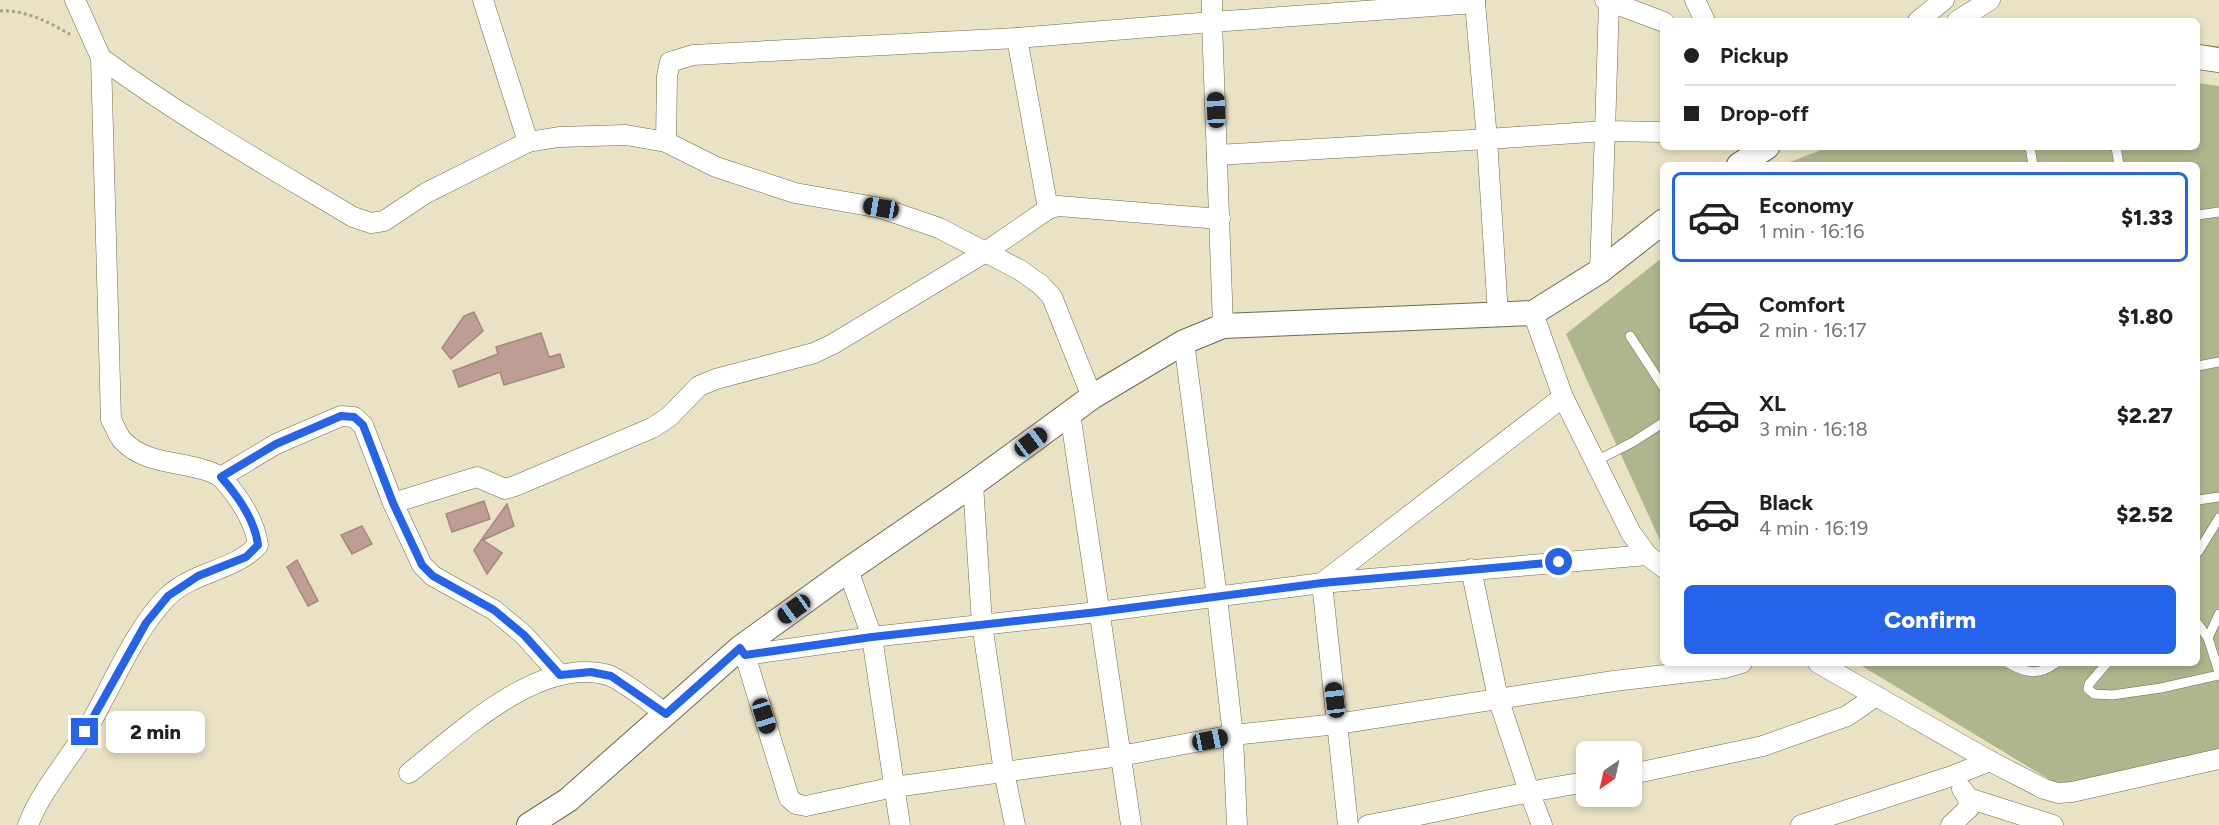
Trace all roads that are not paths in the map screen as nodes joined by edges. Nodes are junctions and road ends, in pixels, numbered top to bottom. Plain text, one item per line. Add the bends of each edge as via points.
1 (75, 0) edge
2 (483, 0) edge
3 (1212, 0) edge
4 (1695, 0) edge
5 (1944, 0) edge
6 (1990, 0) edge
7 (1475, 1) edge
8 (1607, 1) edge
9 (1704, 18) edge
10 (1922, 18) edge
11 (1962, 18) edge
12 (1660, 21) edge
13 (1212, 22) junction
14 (1017, 38) junction
15 (2200, 57) edge
16 (101, 58) junction
17 (2219, 60) edge
18 (1605, 131) junction
19 (1660, 132) edge
20 (1487, 140) junction
21 (528, 142) junction
22 (666, 142) junction
23 (1762, 150) edge
24 (1217, 155) junction
25 (1744, 162) edge
26 (1048, 209) junction
27 (2219, 212) edge
28 (2200, 215) edge
29 (1220, 219) junction
30 (1660, 224) edge
31 (984, 253) junction
32 (1600, 271) junction
33 (1533, 313) junction
34 (1498, 315) junction
35 (1223, 326) junction
36 (1630, 336) dead end
37 (1184, 342) junction
38 (2219, 362) edge
39 (2200, 366) edge
40 (1660, 382) edge
41 (1092, 397) junction
42 (1563, 397) junction
43 (1070, 413) junction
44 (1660, 425) edge
45 (1596, 461) junction
46 (221, 477) junction
47 (973, 484) junction
48 (2219, 497) edge
49 (2200, 500) edge
50 (393, 503) junction
51 (2219, 518) edge
52 (2200, 549) edge
53 (1647, 555) junction
54 (1660, 565) edge
55 (1471, 568) junction
56 (848, 570) junction
57 (1322, 583) junction
58 (1217, 597) junction
59 (1098, 612) junction
60 (2219, 614) edge
61 (982, 624) junction
62 (2200, 627) edge
63 (872, 637) junction
64 (2208, 638) junction
65 (743, 652) junction
66 (1732, 666) edge
67 (1823, 666) edge
68 (2013, 666) edge
69 (2052, 666) edge
70 (2104, 666) edge
71 (2219, 674) edge
72 (560, 675) junction
73 (1876, 696) junction
74 (1498, 698) junction
75 (666, 714) junction
76 (1337, 724) junction
77 (1233, 735) junction
78 (1120, 756) junction
79 (2219, 759) edge
80 (1990, 761) junction
81 (1004, 772) junction
82 (1642, 772) edge
83 (409, 773) dead end
84 (1952, 777) junction
85 (1576, 784) edge
86 (894, 787) junction
87 (1529, 791) junction
88 (1968, 798) junction
89 (1437, 819) edge
90 (28, 825) edge
91 (529, 825) edge
92 (900, 825) edge
93 (1015, 825) edge
94 (1131, 825) edge
95 (1237, 825) edge
96 (1348, 825) edge
97 (1368, 825) edge
98 (1542, 825) edge
99 (1801, 825) edge
100 (1951, 825) edge
101 (2053, 825) edge

1 - 16 street
2 - 21 street
3 - 13 street
4 - 9 street
5 - 10 street
6 - 11 street
7 - 13 street
7 - 20 street
8 - 12 street
8 - 18 street
13 - 14 street
13 - 24 street
14 - 22 street via 693,55 670,62
14 - 26 street
15 - 17 street
16 - 21 street via 138,86 240,149 353,217 371,223 384,221 426,193
16 - 46 street via 111,420 122,440 143,455 208,470
18 - 19 street
18 - 20 street
18 - 32 street
20 - 24 street
20 - 34 street
21 - 22 street via 626,135
22 - 31 street via 716,167 795,193 881,208 939,228
23 - 25 street
24 - 29 street
26 - 29 street via 1058,206
26 - 31 street
27 - 28 lane
29 - 35 street
30 - 32 street
31 - 41 street via 1020,270 1052,297
31 - 50 street via 814,353 699,386 669,417 642,433 505,489 477,477
32 - 33 street
33 - 34 street
33 - 42 street
34 - 35 street
35 - 37 street
36 - 40 lane
37 - 41 street
37 - 58 street
38 - 39 lane
41 - 43 street
42 - 45 street
42 - 57 street
43 - 47 street
43 - 59 street
44 - 45 lane
45 - 53 street via 1631,533
46 - 50 street via 276,444 341,416 354,417 363,425
46 - 90 street via 252,525 258,545 246,557 198,576 168,596 146,623
47 - 56 street
47 - 61 street
48 - 49 lane
50 - 72 street via 422,565 433,576 494,610 524,635
51 - 52 lane
53 - 54 street
53 - 55 street
55 - 57 street
55 - 74 street
56 - 63 street
56 - 65 street
57 - 58 street
57 - 76 street
58 - 59 street
58 - 77 street
59 - 61 street
59 - 78 street
60 - 64 lane
61 - 63 street
61 - 81 street
62 - 64 lane
63 - 65 street
63 - 86 street
64 - 71 lane
65 - 75 street
65 - 86 street via 789,798 806,806
66 - 74 street
67 - 73 street
68 - 69 lane via 2045,672
70 - 71 lane via 2089,684 2088,689 2094,694 2161,688
72 - 75 street via 591,672 611,676
72 - 83 street via 528,687 482,716
73 - 80 street
73 - 82 street via 1838,720 1762,746
74 - 76 street
74 - 87 street
75 - 91 street via 568,800
76 - 77 street
76 - 96 street
77 - 78 street
77 - 95 street
78 - 81 street
78 - 94 street
79 - 80 street via 2058,793
80 - 84 street
81 - 86 street
81 - 93 street
84 - 88 street
84 - 99 street
85 - 87 street
86 - 92 street
87 - 89 street
87 - 98 street
88 - 100 street via 1969,808
88 - 101 street
89 - 97 street

